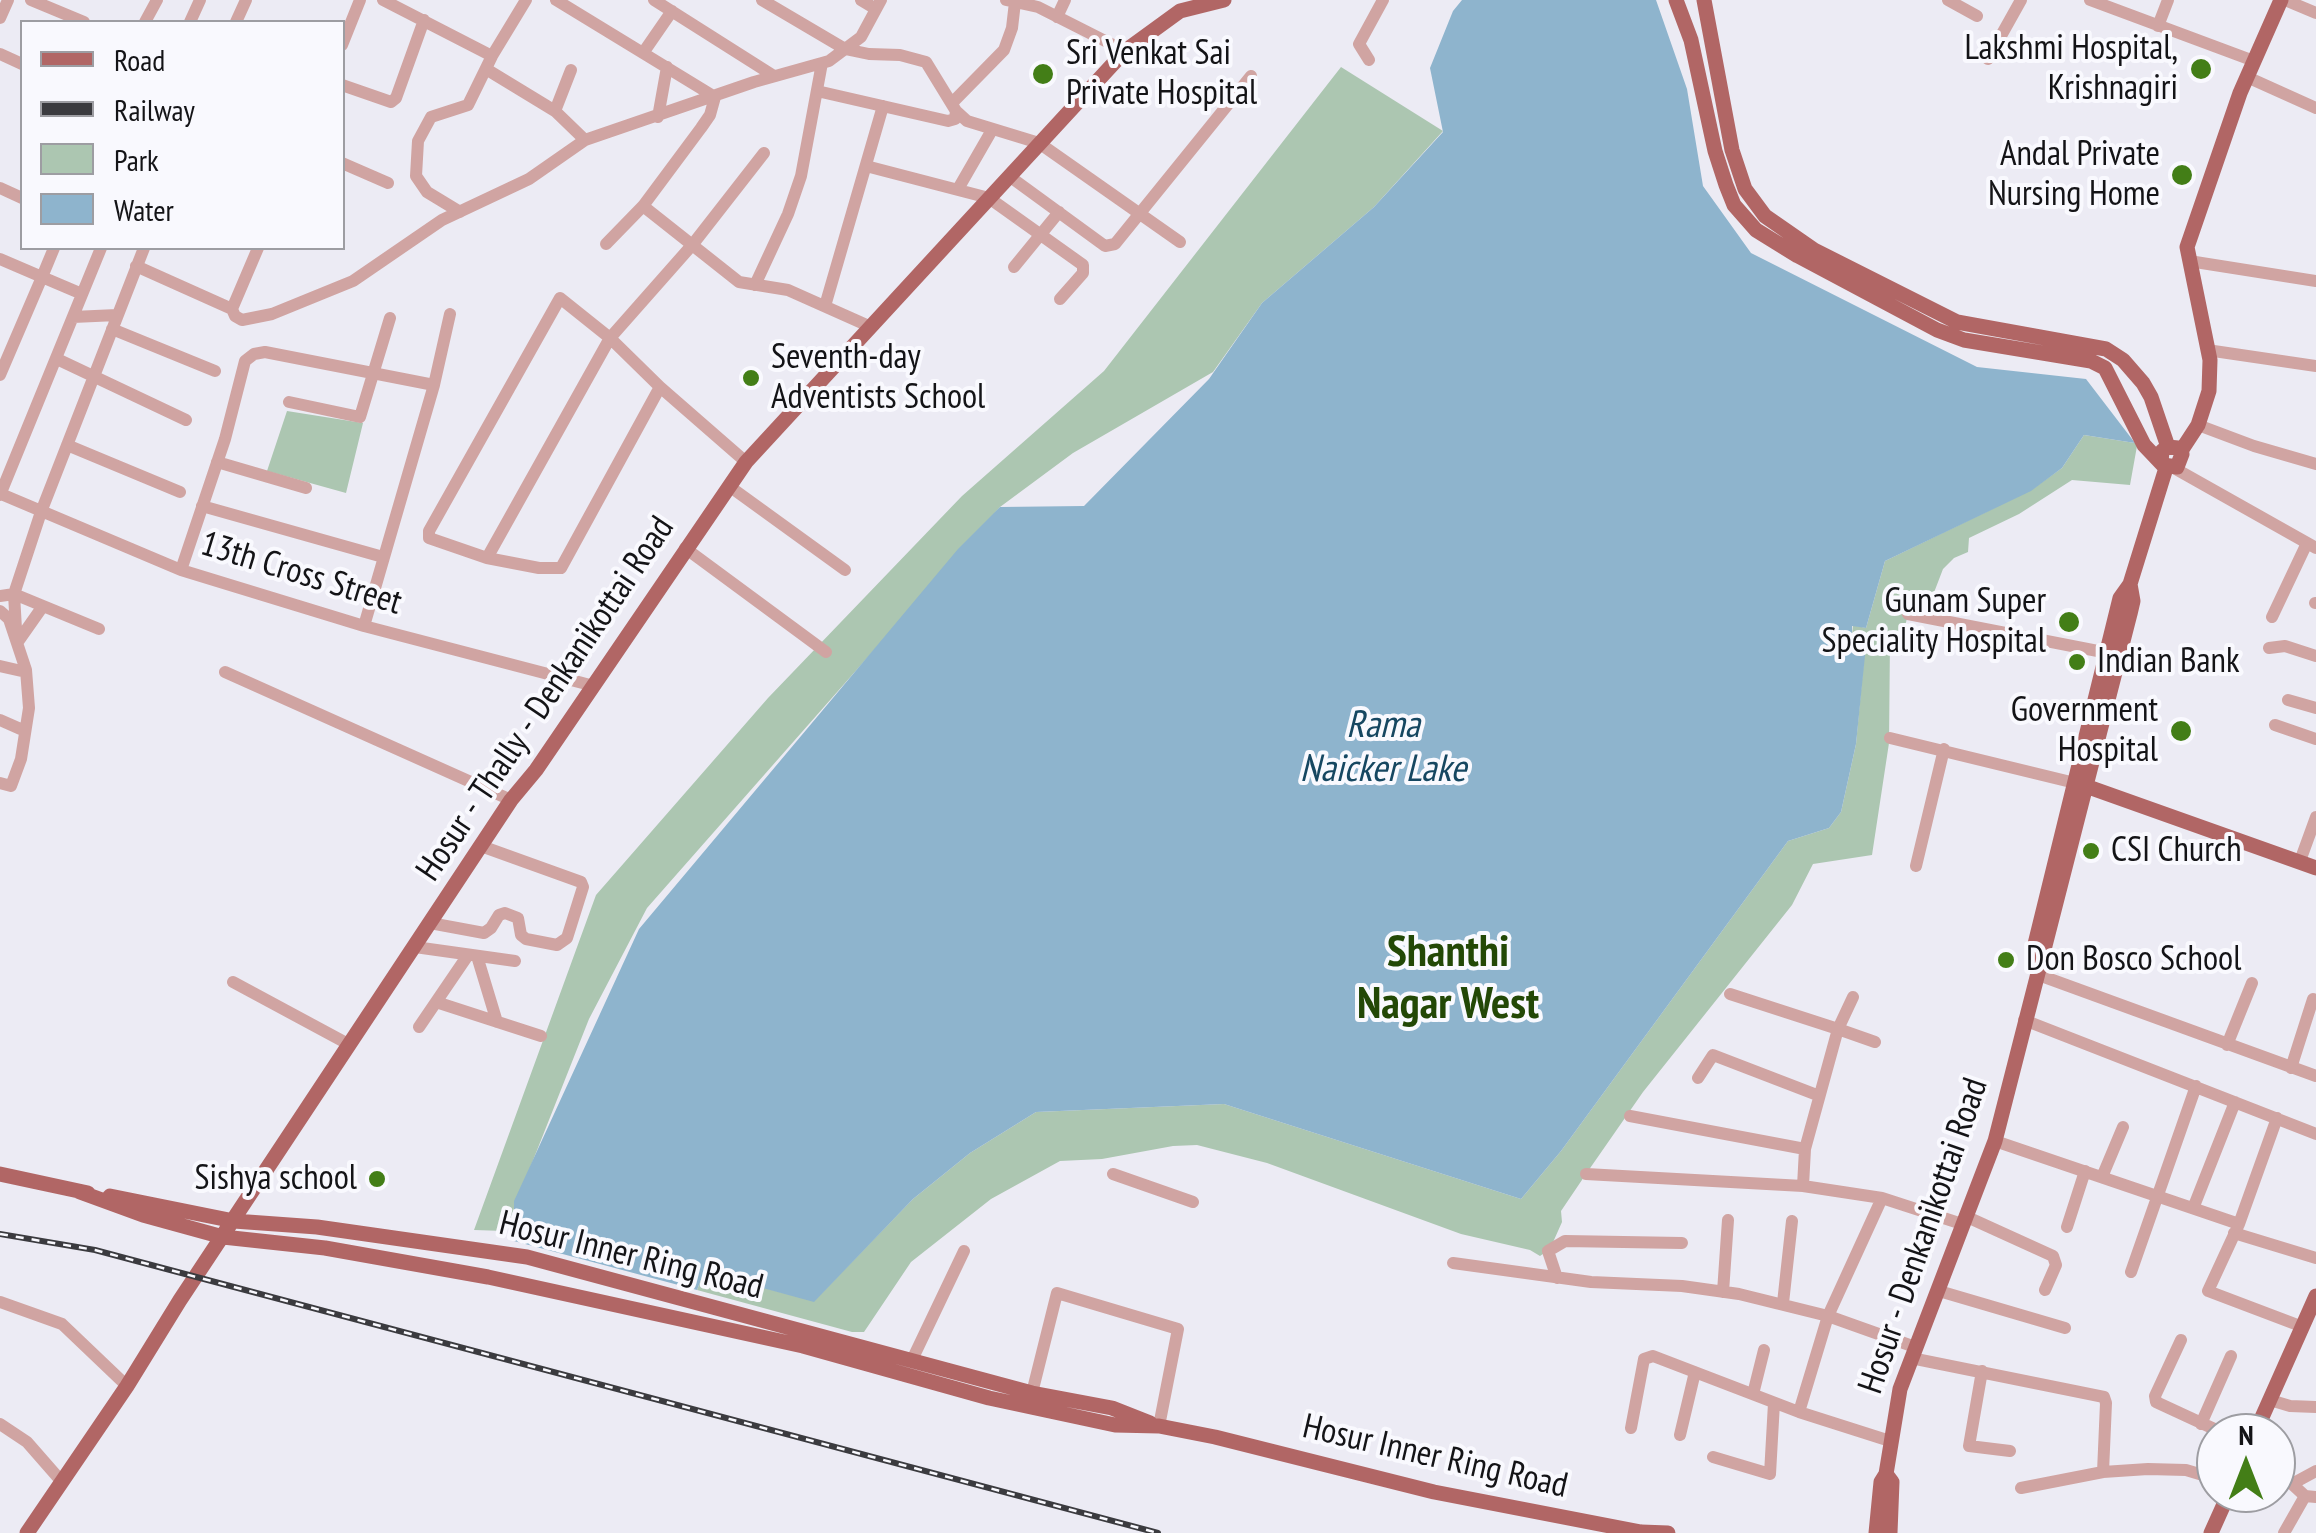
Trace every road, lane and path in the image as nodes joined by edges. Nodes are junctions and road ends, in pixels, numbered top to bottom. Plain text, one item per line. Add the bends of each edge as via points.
1 (8, 0) edge
2 (31, 0) edge
3 (360, 0) edge
4 (383, 0) edge
5 (526, 0) edge
6 (556, 0) edge
7 (654, 0) edge
8 (762, 0) edge
9 (861, 0) edge
10 (1066, 0) edge
11 (1224, 0) edge
12 (1382, 0) edge
13 (1676, 0) edge
14 (1704, 0) edge
15 (2021, 0) edge
16 (2090, 0) edge
17 (2168, 0) edge
18 (2283, 0) edge
19 (1011, 1) edge
20 (1954, 2) edge
21 (879, 5) edge
22 (672, 11) junction
23 (2316, 13) edge
24 (1057, 16) junction
25 (1977, 16) dead end
26 (0, 18) edge
27 (79, 20) edge
28 (424, 20) junction
29 (2158, 26) junction
30 (345, 38) edge
31 (845, 49) junction
32 (1124, 51) junction
33 (642, 53) junction
34 (1988, 59) dead end
35 (1369, 60) dead end
36 (489, 63) junction
37 (822, 63) junction
38 (667, 68) junction
39 (2250, 69) junction
40 (571, 70) dead end
41 (774, 76) junction
42 (1251, 76) dead end
43 (345, 86) edge
44 (817, 91) junction
45 (715, 96) junction
46 (883, 106) junction
47 (954, 107) junction
48 (2316, 108) edge
49 (555, 111) junction
50 (658, 117) junction
51 (992, 130) junction
52 (585, 140) junction
53 (1040, 143) junction
54 (764, 154) dead end
55 (345, 163) edge
56 (866, 166) junction
57 (1009, 176) junction
58 (388, 184) dead end
59 (958, 189) junction
60 (989, 198) junction
61 (643, 206) junction
62 (460, 212) junction
63 (1059, 212) junction
64 (1142, 214) junction
65 (1086, 231) junction
66 (1042, 235) junction
67 (1180, 242) dead end
68 (606, 244) dead end
69 (694, 244) junction
70 (53, 250) edge
71 (100, 250) edge
72 (143, 250) edge
73 (257, 250) edge
74 (1067, 252) junction
75 (0, 260) edge
76 (2190, 261) junction
77 (136, 266) junction
78 (1014, 267) dead end
79 (42, 277) junction
80 (2316, 281) edge
81 (755, 284) junction
82 (82, 294) junction
83 (1060, 299) dead end
84 (825, 306) junction
85 (232, 309) junction
86 (450, 314) dead end
87 (118, 315) junction
88 (73, 317) junction
89 (390, 318) dead end
90 (0, 328) edge
91 (871, 328) junction
92 (112, 330) junction
93 (17, 336) junction
94 (610, 338) junction
95 (2207, 350) junction
96 (56, 359) junction
97 (2316, 366) edge
98 (215, 371) dead end
99 (374, 373) junction
100 (0, 375) edge
101 (94, 376) junction
102 (434, 386) junction
103 (660, 387) junction
104 (289, 402) dead end
105 (186, 420) dead end
106 (2198, 425) junction
107 (67, 445) junction
108 (2169, 455) junction
109 (6, 462) edge
110 (217, 462) junction
111 (746, 462) junction
112 (2316, 464) edge
113 (729, 486) junction
114 (306, 488) dead end
115 (180, 492) dead end
116 (0, 494) edge
117 (202, 506) junction
118 (41, 512) junction
119 (2312, 546) edge
120 (685, 548) junction
121 (383, 557) junction
122 (486, 558) junction
123 (182, 570) junction
124 (845, 570) dead end
125 (2130, 584) junction
126 (7, 595) edge
127 (43, 606) junction
128 (0, 611) edge
129 (1908, 614) dead end
130 (2272, 617) dead end
131 (364, 626) junction
132 (99, 629) dead end
133 (18, 643) junction
134 (2269, 648) dead end
135 (826, 652) dead end
136 (2108, 652) junction
137 (2316, 656) edge
138 (0, 666) edge
139 (25, 666) junction
140 (225, 672) dead end
141 (594, 686) junction
142 (2288, 700) dead end
143 (2316, 708) edge
144 (0, 720) edge
145 (2275, 725) dead end
146 (26, 731) junction
147 (1890, 738) dead end
148 (2316, 739) edge
149 (1944, 748) junction
150 (0, 783) edge
151 (2087, 786) junction
152 (511, 800) junction
153 (2316, 817) edge
154 (481, 846) junction
155 (2308, 861) edge
156 (1916, 866) dead end
157 (430, 924) junction
158 (414, 947) junction
159 (472, 955) junction
160 (515, 962) dead end
161 (2038, 967) junction
162 (234, 982) dead end
163 (2252, 983) dead end
164 (1730, 994) dead end
165 (1853, 997) dead end
166 (2312, 999) dead end
167 (436, 1002) junction
168 (2024, 1020) junction
169 (497, 1022) junction
170 (419, 1027) dead end
171 (1838, 1029) junction
172 (541, 1036) dead end
173 (1875, 1042) dead end
174 (350, 1045) junction
175 (2227, 1045) junction
176 (2290, 1068) junction
177 (2316, 1076) edge
178 (1698, 1078) dead end
179 (2196, 1086) junction
180 (1818, 1094) junction
181 (2236, 1102) junction
182 (1630, 1116) dead end
183 (2277, 1118) junction
184 (2123, 1127) dead end
185 (2316, 1134) edge
186 (1995, 1141) junction
187 (1804, 1149) junction
188 (2085, 1172) junction
189 (0, 1174) edge
190 (1114, 1174) dead end
191 (1586, 1174) dead end
192 (2102, 1178) junction
193 (1803, 1186) junction
194 (80, 1192) junction
195 (2156, 1196) junction
196 (1882, 1198) junction
197 (1193, 1202) dead end
198 (2194, 1206) junction
199 (1728, 1220) dead end
200 (1964, 1220) junction
201 (234, 1221) junction
202 (1792, 1221) dead end
203 (2066, 1227) dead end
204 (2236, 1228) junction
205 (223, 1237) junction
206 (1682, 1243) dead end
207 (446, 1245) junction
208 (964, 1251) dead end
209 (2316, 1258) edge
210 (1453, 1262) dead end
211 (442, 1269) junction
212 (2131, 1272) dead end
213 (1557, 1278) junction
214 (2045, 1290) dead end
215 (1939, 1291) junction
216 (1724, 1292) junction
217 (2316, 1296) edge
218 (0, 1302) edge
219 (1783, 1304) junction
220 (1828, 1316) junction
221 (2303, 1326) junction
222 (2066, 1328) dead end
223 (2181, 1340) dead end
224 (1764, 1350) dead end
225 (1913, 1352) junction
226 (2231, 1356) dead end
227 (912, 1360) junction
228 (1982, 1371) junction
229 (1696, 1372) junction
230 (127, 1386) junction
231 (1032, 1393) junction
232 (1753, 1394) junction
233 (2270, 1400) junction
234 (1774, 1402) junction
235 (2316, 1406) edge
236 (1799, 1412) junction
237 (2207, 1413) edge
238 (2264, 1413) edge
239 (2196, 1421) edge
240 (0, 1424) edge
241 (1159, 1426) junction
242 (1631, 1428) dead end
243 (1680, 1435) dead end
244 (1890, 1442) junction
245 (2010, 1451) dead end
246 (1713, 1458) dead end
247 (2103, 1472) junction
248 (2196, 1473) edge
249 (1886, 1474) junction
250 (62, 1482) junction
251 (2021, 1488) dead end
252 (2311, 1497) edge
253 (1641, 1532) edge
254 (26, 1533) edge
255 (1668, 1533) edge
256 (1876, 1533) edge
257 (1890, 1533) edge
258 (2284, 1533) edge

1 - 26 street
2 - 27 street
3 - 30 street
4 - 28 street
5 - 36 street
6 - 33 street
7 - 22 street
8 - 31 street
9 - 21 street
10 - 24 street
11 - 32 main road, Hosur - Thally - Denkanikottai Road via 1180,12
12 - 35 street via 1360,44
13 - 108 main road via 1714,151 1734,205 1756,230 1938,330 2105,368 2144,444
14 - 108 main road via 1732,150 1745,189 1765,216 1814,250 1957,322 2106,349 2151,396
15 - 34 street
16 - 29 street
17 - 29 street
18 - 23 street
18 - 39 main road, Hosur - Denkanikottai Road
19 - 24 street
19 - 47 street via 1004,50
20 - 25 street
21 - 31 street via 861,37
22 - 33 street
22 - 41 street
24 - 32 street
28 - 36 street
28 - 43 street via 396,98 391,102
29 - 39 street
31 - 37 street
31 - 47 street via 926,62
32 - 53 main road, Hosur - Thally - Denkanikottai Road
33 - 38 street
36 - 49 street
36 - 62 street via 468,104 431,117 418,141 416,176 427,192
37 - 41 street
37 - 44 street
38 - 45 street
38 - 50 street
39 - 48 street
39 - 76 main road, Hosur - Denkanikottai Road via 2187,247
40 - 49 street
41 - 45 street
42 - 64 street
44 - 46 street
44 - 81 street via 801,176
45 - 50 street
45 - 61 street via 710,115
46 - 47 street via 948,121 955,118
46 - 56 street
47 - 51 street via 967,121
49 - 52 street
50 - 52 street
51 - 53 street
51 - 59 street
52 - 62 street
53 - 57 main road, Hosur - Thally - Denkanikottai Road
53 - 64 street
54 - 69 street
55 - 58 street
56 - 59 street
56 - 84 street
57 - 60 main road, Hosur - Thally - Denkanikottai Road
57 - 63 street
59 - 60 street
60 - 66 street
60 - 91 main road, Hosur - Thally - Denkanikottai Road
61 - 68 street
61 - 69 street
62 - 85 street via 354,280 253,320
63 - 65 street
63 - 66 street
64 - 65 street via 1110,246
64 - 67 street
65 - 74 street
66 - 74 street
66 - 78 street
69 - 81 street via 720,270
69 - 94 street
70 - 79 street
71 - 82 street
72 - 77 street
73 - 85 street
74 - 83 street via 1084,269
75 - 79 street
76 - 80 street
76 - 95 main road, Hosur - Denkanikottai Road
77 - 85 street
77 - 87 street
79 - 82 street
79 - 93 street
81 - 84 street
82 - 88 street
84 - 91 street
86 - 102 street
87 - 88 street
87 - 92 street
88 - 96 street
89 - 99 street
90 - 93 street
91 - 111 main road, Hosur - Thally - Denkanikottai Road
92 - 98 street
92 - 101 street
93 - 100 street
94 - 103 street
94 - 122 street
94 - 122 street via 560,298 428,531 434,541
95 - 97 street
95 - 106 main road, Hosur - Denkanikottai Road via 2209,390
96 - 101 street
96 - 109 street
99 - 102 street
99 - 104 street via 360,417
99 - 110 street via 254,354 245,361
101 - 105 street
101 - 107 street
102 - 121 street
103 - 111 street
103 - 122 street via 561,568
106 - 108 main road, Hosur - Denkanikottai Road
106 - 112 street
107 - 115 street
107 - 118 street
108 - 119 street
108 - 125 main road, Hosur - Denkanikottai Road
109 - 116 street
110 - 114 street
110 - 117 street
111 - 113 main road, Hosur - Thally - Denkanikottai Road
113 - 120 main road, Hosur - Thally - Denkanikottai Road
113 - 124 street
116 - 118 street, 13th Cross Street
117 - 121 street
117 - 123 street
118 - 123 street, 13th Cross Street
118 - 126 street
119 - 130 street
120 - 135 street
120 - 141 main road, Hosur - Thally - Denkanikottai Road
121 - 131 street
123 - 131 street, 13th Cross Street
125 - 136 main road, Hosur - Denkanikottai Road via 2120,598
125 - 151 main road, Hosur - Denkanikottai Road via 2134,601
126 - 127 street
126 - 133 street
127 - 132 street
127 - 133 street
128 - 133 street via 10,618
129 - 136 street
131 - 141 street, 13th Cross Street
133 - 139 street
134 - 137 street
136 - 151 main road, Hosur - Denkanikottai Road
138 - 139 street
139 - 146 street
140 - 152 street
141 - 152 main road, Hosur - Thally - Denkanikottai Road
142 - 143 street
144 - 146 street
145 - 148 street
146 - 150 street via 11,786
147 - 149 street
149 - 151 street
149 - 156 street
151 - 155 main road
151 - 161 main road, Hosur - Denkanikottai Road via 2035,944
152 - 154 main road, Hosur - Thally - Denkanikottai Road
153 - 155 street
154 - 157 main road, Hosur - Thally - Denkanikottai Road
154 - 157 street via 581,882 567,938 557,945 524,938 518,918 505,914 484,933
157 - 158 main road, Hosur - Thally - Denkanikottai Road
158 - 159 street
158 - 174 main road, Hosur - Thally - Denkanikottai Road
159 - 160 street
159 - 167 street
159 - 169 street
161 - 168 main road, Hosur - Denkanikottai Road
161 - 175 street
162 - 174 street
163 - 175 street
164 - 171 street
165 - 171 street
166 - 176 street
167 - 169 street
167 - 170 street
168 - 179 street
168 - 186 main road, Hosur - Denkanikottai Road
169 - 172 street
171 - 173 street
171 - 180 street
174 - 201 main road, Hosur - Thally - Denkanikottai Road
175 - 176 street
176 - 177 street
178 - 180 street via 1713,1055
179 - 181 street
179 - 195 street
180 - 187 street
181 - 183 street
181 - 198 street
182 - 187 street
183 - 185 street
183 - 204 street
184 - 192 street
186 - 188 street
186 - 200 main road, Hosur - Denkanikottai Road
187 - 193 street
188 - 192 street
188 - 203 street
189 - 194 main road, Hosur Inner Ring Road
190 - 197 street
191 - 193 street
192 - 195 street
193 - 196 street
194 - 201 main road, Hosur Inner Ring Road
194 - 205 main road, Hosur Inner Ring Road
195 - 198 street
195 - 212 street
196 - 200 street
196 - 220 street
198 - 204 street
199 - 216 street
200 - 214 street via 2052,1256 2056,1264
200 - 215 main road, Hosur - Denkanikottai Road
201 - 205 main road, Hosur - Thally - Denkanikottai Road
201 - 207 main road, Hosur Inner Ring Road
202 - 219 street
204 - 209 street
204 - 221 street via 2208,1291
205 - 211 main road, Hosur Inner Ring Road
205 - 230 main road, Hosur - Thally - Denkanikottai Road
206 - 213 street via 1565,1241 1548,1251
207 - 211 main road
207 - 227 main road, Hosur Inner Ring Road via 527,1257
208 - 227 street
210 - 213 street
211 - 241 main road, Hosur Inner Ring Road via 803,1346 1007,1402 1115,1425
213 - 216 street
215 - 222 street
215 - 225 main road, Hosur - Denkanikottai Road
216 - 219 street
217 - 221 main road
218 - 230 street via 62,1324
219 - 220 street
220 - 225 street
220 - 236 street
221 - 233 main road
223 - 239 street via 2156,1402
224 - 232 street
225 - 228 street
225 - 244 main road, Hosur - Denkanikottai Road
226 - 237 street
227 - 231 main road, Hosur Inner Ring Road
228 - 245 street via 1969,1451
228 - 247 street via 2104,1396
229 - 232 street
229 - 242 street via 1648,1356
229 - 243 street
230 - 250 main road, Hosur - Thally - Denkanikottai Road
231 - 241 main road, Hosur Inner Ring Road via 1112,1408
231 - 241 street via 1057,1293 1178,1330
232 - 234 street
233 - 235 street
233 - 238 main road
234 - 236 street
234 - 246 street via 1770,1474
236 - 244 street
240 - 250 street via 28,1442
241 - 253 main road, Hosur Inner Ring Road via 1434,1492
244 - 249 main road, Hosur - Denkanikottai Road
247 - 248 street
247 - 251 street
249 - 256 main road, Hosur - Denkanikottai Road
249 - 257 main road, Hosur - Denkanikottai Road via 1892,1482
250 - 254 main road, Hosur - Thally - Denkanikottai Road
252 - 258 street
253 - 255 main road, Hosur Inner Ring Road

